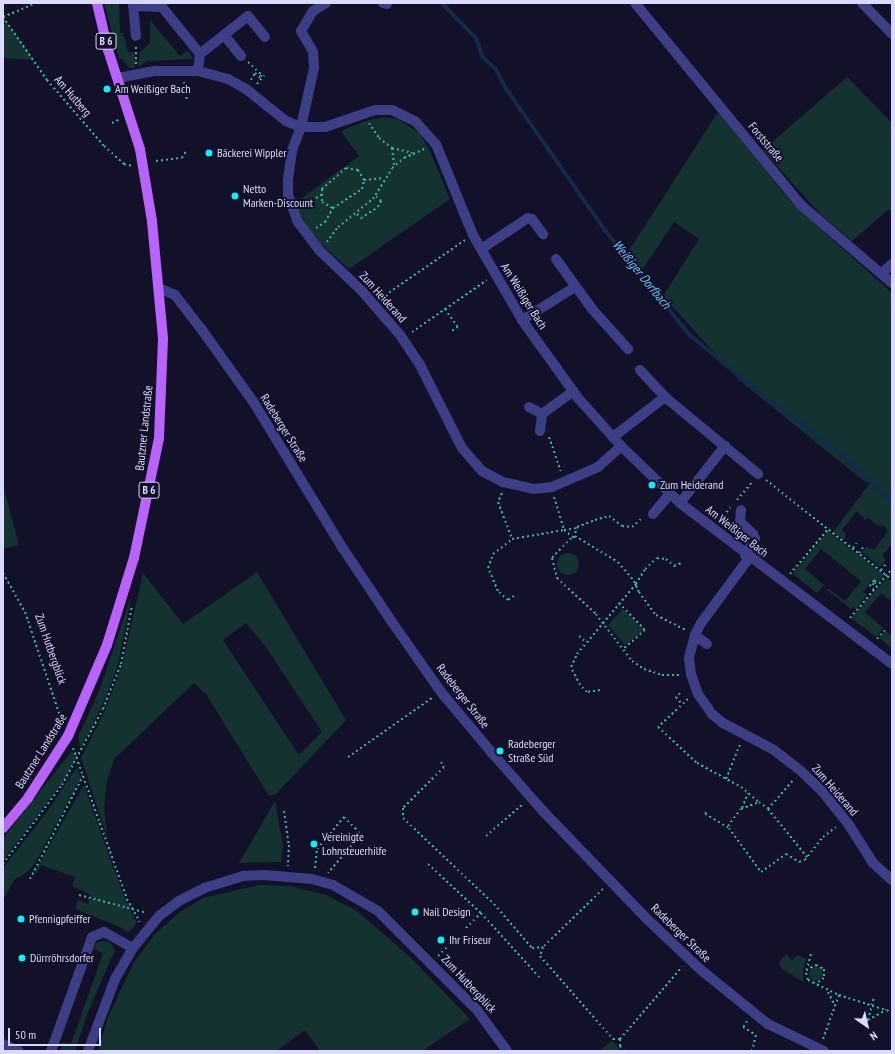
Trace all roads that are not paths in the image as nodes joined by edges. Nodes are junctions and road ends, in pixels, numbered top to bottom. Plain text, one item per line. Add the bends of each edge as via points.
1 (97, 3) edge
2 (326, 3) edge
3 (635, 3) edge
4 (862, 3) edge
5 (133, 4) edge
6 (892, 34) edge
7 (224, 35) junction
8 (136, 36) road end
9 (265, 37) dead end
10 (200, 54) junction
11 (244, 58) road end
12 (198, 71) junction
13 (118, 78) junction
14 (301, 127) junction
15 (543, 234) dead end
16 (481, 249) junction
17 (556, 259) dead end
18 (892, 264) edge
19 (882, 273) junction
20 (892, 283) edge
21 (575, 287) junction
22 (159, 288) junction
23 (522, 320) junction
24 (628, 349) dead end
25 (640, 370) dead end
26 (574, 392) junction
27 (665, 397) junction
28 (529, 407) dead end
29 (542, 414) junction
30 (544, 433) road end
31 (613, 437) junction
32 (621, 446) junction
33 (725, 446) junction
34 (758, 474) road end
35 (670, 494) junction
36 (680, 504) junction
37 (741, 510) dead end
38 (653, 514) dead end
39 (747, 556) junction
40 (695, 635) junction
41 (708, 644) dead end
42 (892, 664) edge
43 (3, 828) edge
44 (892, 880) edge
45 (133, 948) junction
46 (3, 1044) edge
47 (823, 1047) edge
48 (18, 1051) edge
49 (52, 1051) edge
50 (88, 1051) edge
51 (507, 1051) edge

1 - 13 main road, Bautzner Landstraße / B 6
2 - 14 street, Zum Heiderand via 313,12 301,32 313,52 314,68
3 - 19 street, Forststraße via 801,206
4 - 6 street
5 - 8 street
5 - 10 street via 162,7
7 - 9 street via 248,16
7 - 10 street
7 - 11 street
10 - 12 street
12 - 13 street, Am Weißiger Bach via 155,71
12 - 14 street, Am Weißiger Bach via 234,82 286,121
13 - 22 main road, Bautzner Landstraße / B 6 via 144,168
14 - 16 street, Am Weißiger Bach via 325,127 364,113 392,110 405,114 427,131 436,144
14 - 32 street, Zum Heiderand via 292,151 288,181 288,195 295,212 321,252 374,303 402,338 420,365 462,448 482,471 508,483 533,489 552,487 598,467
15 - 16 street via 532,219 528,218
16 - 23 street, Am Weißiger Bach
17 - 21 street
18 - 19 street
19 - 20 street, Forststraße
21 - 23 street
21 - 24 street
22 - 43 main road, Bautzner Landstraße / B 6 via 163,370 158,438 134,558 107,645 68,736 28,798
22 - 47 street, Radeberger Straße via 175,295 254,403 342,547 441,692 531,797 689,959 752,1014
23 - 26 street, Am Weißiger Bach
25 - 27 street
26 - 29 street
26 - 31 street, Am Weißiger Bach
27 - 31 street
27 - 33 street
28 - 29 street
29 - 30 street
31 - 32 street, Am Weißiger Bach
32 - 35 street, Am Weißiger Bach
33 - 34 street
33 - 36 street
35 - 36 street, Am Weißiger Bach
35 - 38 street
36 - 39 street, Am Weißiger Bach
37 - 39 street, Zum Heiderand via 740,522 753,534 754,540
39 - 40 street, Zum Heiderand via 700,623
39 - 42 street, Am Weißiger Bach
40 - 41 street
40 - 44 street, Zum Heiderand via 689,658 691,674 698,694 712,714 723,723 774,750 801,771 822,791 845,820 873,863
45 - 49 street via 104,932 92,937
45 - 50 street, Zum Hutbergblick via 115,979
45 - 51 street, Zum Hutbergblick via 147,929 179,901 204,888 243,876 287,875 312,878 333,885 378,911 477,1010
46 - 48 street

